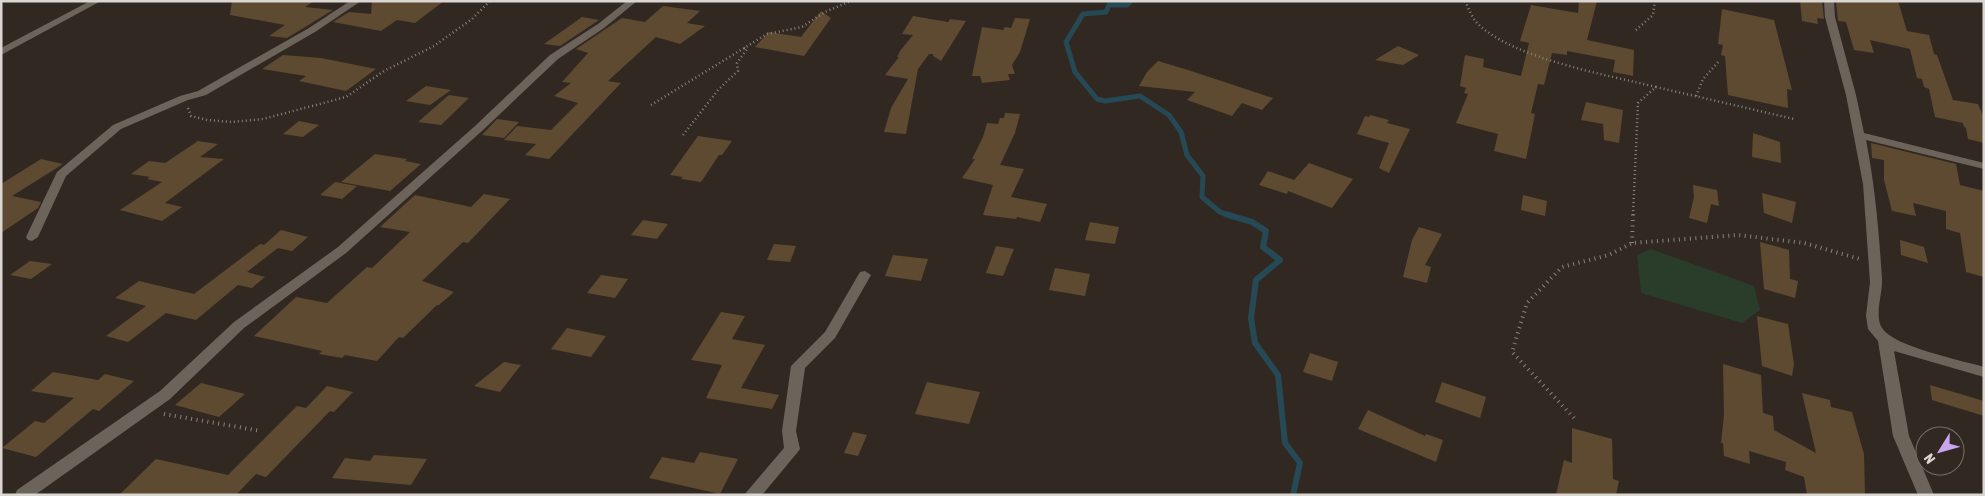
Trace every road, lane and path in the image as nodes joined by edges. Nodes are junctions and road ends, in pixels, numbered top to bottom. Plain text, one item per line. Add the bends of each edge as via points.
1 (97, 1) edge
2 (357, 1) edge
3 (490, 1) edge
4 (633, 1) edge
5 (851, 1) edge
6 (1465, 1) edge
7 (1655, 1) edge
8 (1829, 1) edge
9 (1636, 30) dead end
10 (744, 48) junction
11 (1, 52) edge
12 (1720, 60) dead end
13 (1656, 87) junction
14 (202, 93) junction
15 (1696, 96) junction
16 (651, 105) dead end
17 (1794, 119) dead end
18 (683, 134) dead end
19 (1860, 135) junction
20 (1984, 166) edge
21 (32, 238) dead end
22 (1632, 243) junction
23 (1875, 263) junction
24 (865, 275) dead end
25 (1885, 340) junction
26 (1984, 372) edge
27 (141, 411) junction
28 (1574, 418) dead end
29 (261, 431) dead end
30 (23, 495) edge
31 (752, 495) edge
32 (1926, 495) edge

1 - 11 street
2 - 14 street
3 - 14 path via 472,19 434,46 384,70 346,97 326,104 263,119 207,120 190,116 188,109 193,99
4 - 27 street via 554,57 342,250 240,325 164,395
5 - 10 path via 802,27 767,34
6 - 13 path via 1477,24 1513,46 1564,64
7 - 9 path via 1653,15
8 - 19 street via 1830,17
10 - 16 path
10 - 18 path via 747,49 737,63 738,70
12 - 15 path via 1703,79
13 - 15 path
13 - 22 path via 1638,103
14 - 21 street via 117,127 61,174
15 - 17 path
19 - 20 street
19 - 23 street via 1869,184
22 - 23 path via 1738,235 1804,243
22 - 28 path via 1609,255 1562,267 1528,303 1512,352
23 - 25 street via 1873,316 1875,329
24 - 31 street via 830,335 798,366 789,431 792,449
25 - 26 street via 1898,347
25 - 32 street via 1901,436
27 - 29 path
27 - 30 street

